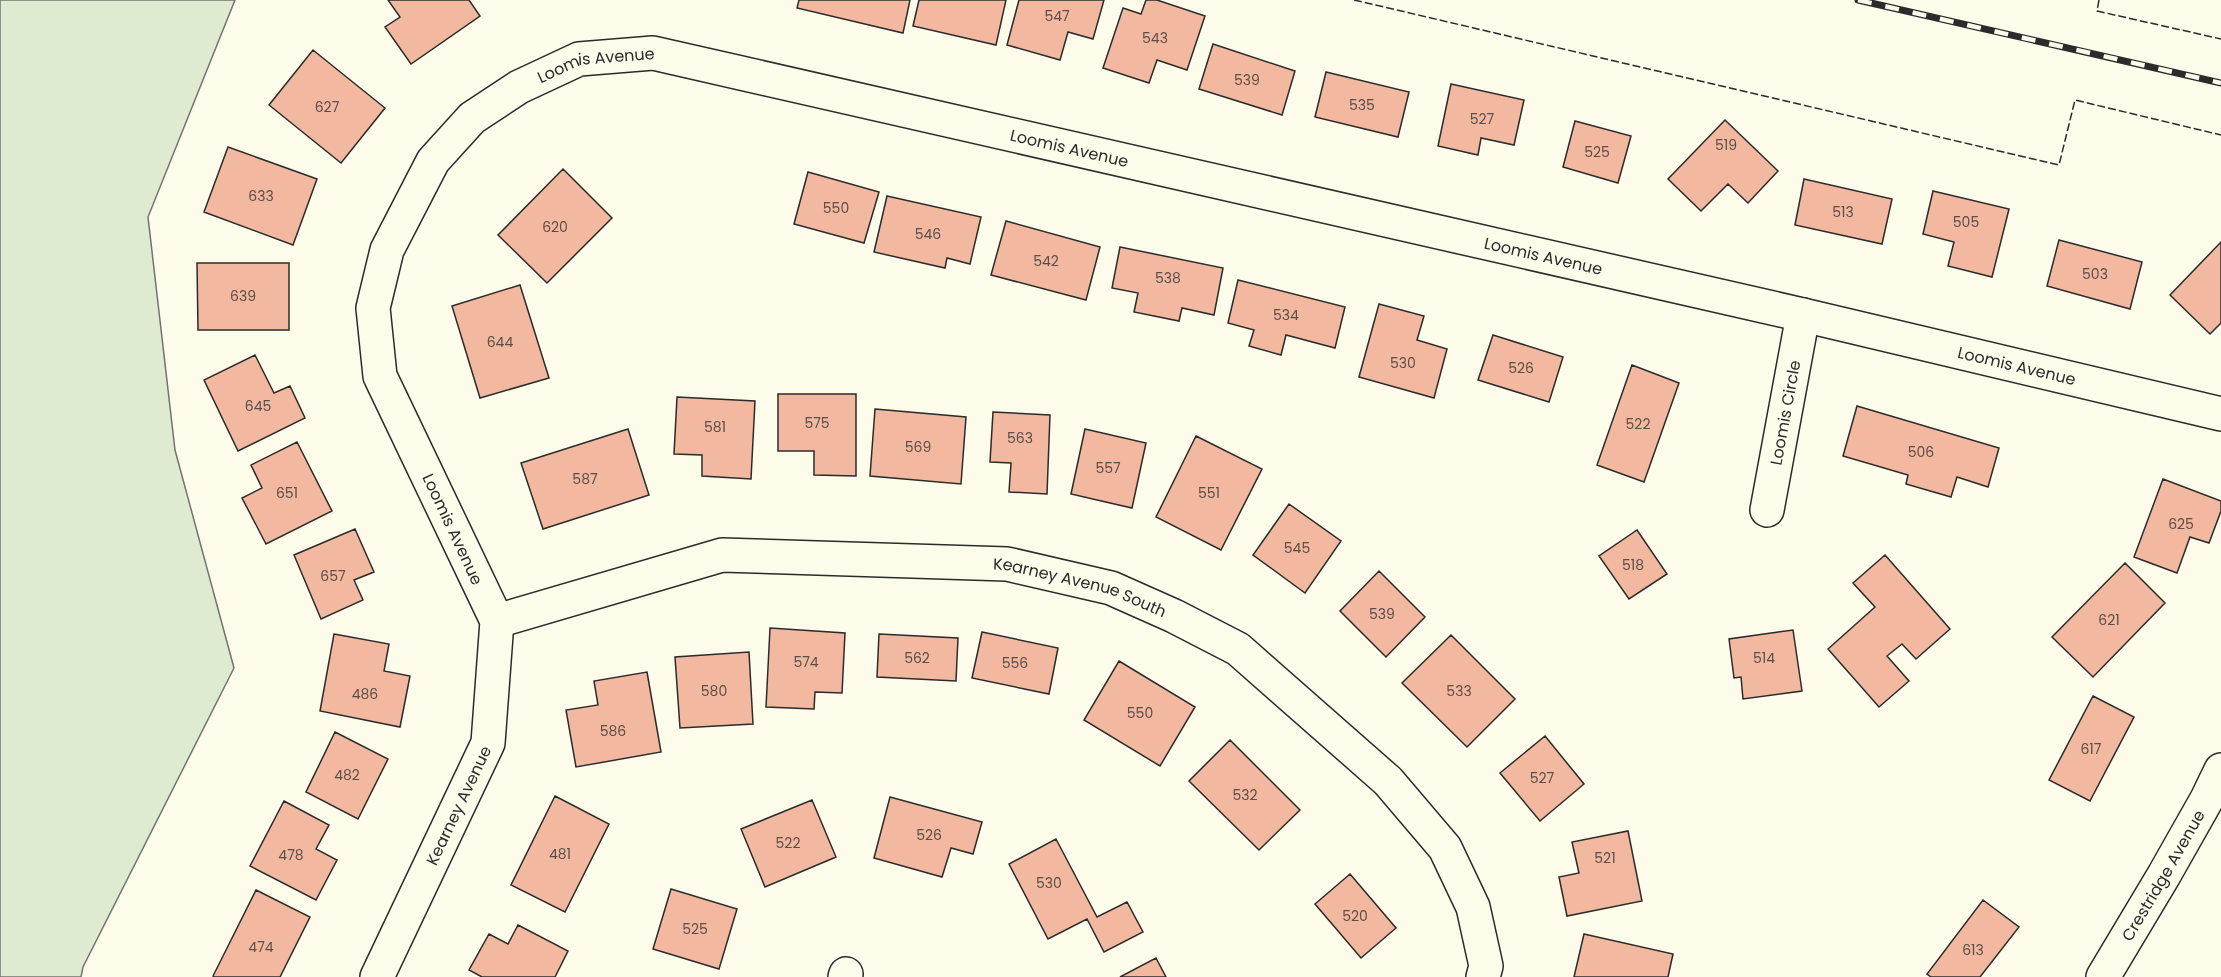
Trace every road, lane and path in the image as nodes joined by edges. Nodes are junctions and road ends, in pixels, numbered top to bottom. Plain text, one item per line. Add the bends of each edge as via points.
1 (1803, 315) junction
2 (2221, 414) edge
3 (1767, 510) dead end
4 (496, 621) junction
5 (2221, 770) edge
6 (377, 977) edge
7 (1483, 977) edge
8 (2103, 977) edge

1 - 2 street, Loomis Avenue
1 - 3 street, Loomis Circle
1 - 4 street, Loomis Avenue via 653,53 579,59 519,87 472,117 433,161 387,250 374,308 380,376
4 - 6 street, Kearney Avenue via 488,743
4 - 7 street, Kearney Avenue South via 722,555 1007,564 1111,588 1238,649 1388,781 1445,848 1473,907 1486,966
5 - 8 street, Crestridge Avenue

